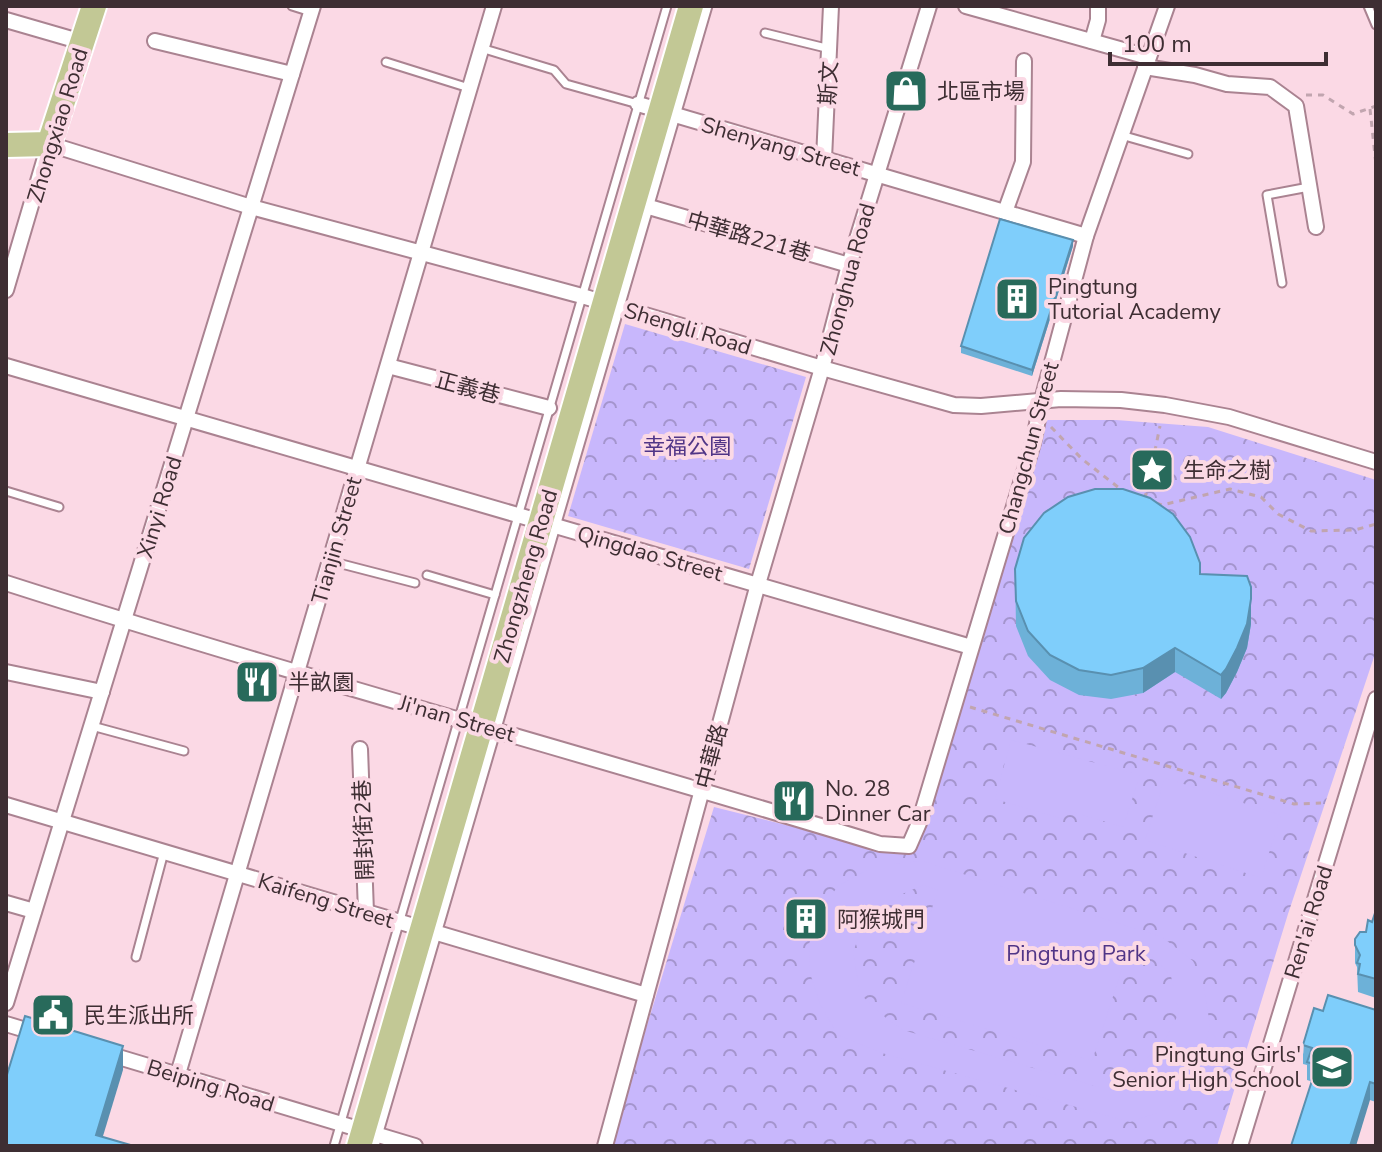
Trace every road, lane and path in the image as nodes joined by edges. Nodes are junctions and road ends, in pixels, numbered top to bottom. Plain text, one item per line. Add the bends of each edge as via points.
1 (94, 6) edge
2 (292, 6) edge
3 (494, 6) edge
4 (667, 6) edge
5 (691, 6) edge
6 (708, 6) edge
7 (831, 6) edge
8 (929, 6) edge
9 (966, 6) edge
10 (1098, 6) edge
11 (1167, 6) edge
12 (1368, 6) edge
13 (312, 8) edge
14 (6, 20) edge
15 (1376, 25) edge
16 (765, 33) dead end
17 (155, 41) dead end
18 (1092, 41) junction
19 (82, 42) junction
20 (481, 48) junction
21 (830, 49) junction
22 (1024, 61) dead end
23 (386, 62) dead end
24 (1147, 62) junction
25 (292, 74) junction
26 (469, 88) junction
27 (1296, 106) junction
28 (1376, 106) edge
29 (1369, 108) junction
30 (658, 110) junction
31 (1121, 135) junction
32 (49, 144) junction
33 (6, 145) edge
34 (1188, 154) dead end
35 (824, 159) junction
36 (1376, 165) edge
37 (877, 174) junction
38 (1309, 187) junction
39 (251, 207) junction
40 (649, 207) junction
41 (1005, 212) junction
42 (1316, 227) dead end
43 (1086, 236) junction
44 (420, 252) junction
45 (849, 265) junction
46 (1282, 283) dead end
47 (6, 290) edge
48 (603, 302) junction
49 (6, 366) edge
50 (388, 366) junction
51 (822, 368) junction
52 (1042, 400) junction
53 (549, 408) junction
54 (186, 418) junction
55 (1160, 426) dead end
56 (1051, 427) dead end
57 (1376, 462) edge
58 (358, 468) junction
59 (6, 491) edge
60 (1133, 494) edge
61 (59, 507) dead end
62 (538, 520) junction
63 (1376, 524) edge
64 (330, 561) junction
65 (427, 575) dead end
66 (6, 583) edge
67 (415, 583) dead end
68 (758, 584) junction
69 (495, 595) junction
70 (124, 621) junction
71 (971, 647) junction
72 (297, 671) junction
73 (6, 672) edge
74 (102, 692) junction
75 (1376, 699) edge
76 (966, 706) dead end
77 (479, 724) junction
78 (92, 726) junction
79 (360, 749) dead end
80 (184, 751) dead end
81 (702, 790) junction
82 (1321, 803) dead end
83 (6, 805) edge
84 (62, 822) junction
85 (909, 846) joint
86 (164, 852) junction
87 (238, 873) junction
88 (6, 903) edge
89 (34, 911) junction
90 (366, 912) junction
91 (420, 928) junction
92 (136, 957) dead end
93 (646, 995) junction
94 (6, 1003) edge
95 (6, 1024) edge
96 (49, 1037) edge
97 (92, 1049) edge
98 (178, 1074) junction
99 (363, 1136) edge
100 (334, 1146) edge
101 (415, 1146) edge
102 (605, 1146) edge
103 (1240, 1146) edge

1 - 19 main road, Zhongxiao Road
2 - 13 lane
3 - 20 street, Tianjin Street
4 - 30 lane, Zhongzheng Road
5 - 30 main road, Zhongzheng Road
6 - 30 lane, Zhongzheng Road
7 - 21 street, 斯文
8 - 37 street, Zhonghua Road
9 - 18 street
10 - 18 street
11 - 24 street, Changchun Street
12 - 15 lane
13 - 25 street, Xinyi Road
14 - 19 street
16 - 21 lane
17 - 25 street
18 - 24 street
19 - 32 main road, Zhongxiao Road
20 - 26 street, Tianjin Street
20 - 30 lane, Shenyang Street via 554,70 566,84
21 - 35 street, 斯文
22 - 41 street via 1023,162
23 - 26 lane
24 - 27 street via 1227,84 1270,87
24 - 31 street, Changchun Street
25 - 39 street, Xinyi Road
26 - 44 street, Tianjin Street
27 - 29 path via 1304,95 1323,95 1353,114
27 - 38 street
28 - 29 path
29 - 36 path
30 - 35 street, Shenyang Street
30 - 40 lane, Zhongzheng Road
30 - 48 main road, Zhongzheng Road
31 - 34 lane
31 - 43 street, Changchun Street
32 - 33 main road, Shengli Road
32 - 39 street, Shengli Road
32 - 47 street, Zhongxiao Road
35 - 37 street, Shenyang Street
37 - 41 street, Shenyang Street
37 - 45 street, Zhonghua Road
38 - 42 street
38 - 46 lane via 1267,195
39 - 44 street, Shengli Road
39 - 54 street, Xinyi Road
40 - 45 street, 中華路221巷
40 - 48 lane, Zhongzheng Road
41 - 43 street, Shenyang Street
43 - 52 street, Changchun Street
44 - 48 street, Shengli Road
44 - 50 street, Tianjin Street
45 - 51 street, Zhonghua Road
48 - 51 street, Shengli Road
48 - 53 lane, Zhongzheng Road
48 - 62 main road, Zhongzheng Road
49 - 54 street, Qingdao Street
50 - 53 street, 正義巷
50 - 58 street, Tianjin Street
51 - 52 street, Shengli Road via 963,406
51 - 68 street, 中華路
52 - 57 street, Shengli Road via 1121,400 1194,409
52 - 71 street, Changchun Street
53 - 62 lane, Zhongzheng Road
54 - 58 street, Qingdao Street
54 - 70 street, Xinyi Road
55 - 63 path via 1145,499 1162,505 1230,489 1261,497 1278,514 1311,531
56 - 60 path via 1082,459
58 - 62 street, Qingdao Street
58 - 64 street, Tianjin Street
59 - 61 lane
62 - 68 street, Qingdao Street
62 - 69 lane, Zhongzheng Road
62 - 77 main road, Zhongzheng Road
64 - 67 lane
64 - 72 street, Tianjin Street
65 - 69 lane
66 - 70 street, Ji'nan Street
68 - 71 street, Qingdao Street
68 - 81 street, 中華路
69 - 77 lane, Zhongzheng Road
70 - 72 street, Ji'nan Street
70 - 74 street, Xinyi Road
71 - 85 street, Changchun Street
72 - 77 street, Ji'nan Street
72 - 87 street, Tianjin Street
73 - 74 street
74 - 78 street, Xinyi Road
75 - 103 street, Ren'ai Road
76 - 82 path via 1294,804
77 - 81 street, Ji'nan Street
77 - 91 main road, Zhongzheng Road
78 - 80 lane
78 - 84 street, Xinyi Road
79 - 90 street, 開封街2巷
81 - 85 street, Ji'nan Street via 880,844
81 - 93 street, 中華路
83 - 84 street, Kaifeng Street
84 - 86 street, Kaifeng Street
84 - 89 street, Xinyi Road
86 - 87 street, Kaifeng Street
86 - 92 lane
87 - 90 street, Kaifeng Street
87 - 98 street, Tianjin Street
88 - 89 street
89 - 94 street, Xinyi Road
90 - 91 street, Kaifeng Street
91 - 93 street, Kaifeng Street
91 - 99 main road, Zhongzheng Road
93 - 102 street, 中華路
95 - 96 street
97 - 98 street, Beiping Road
98 - 99 street, Beiping Road
99 - 100 lane, Zhongzheng Road
99 - 101 street, Beiping Road

